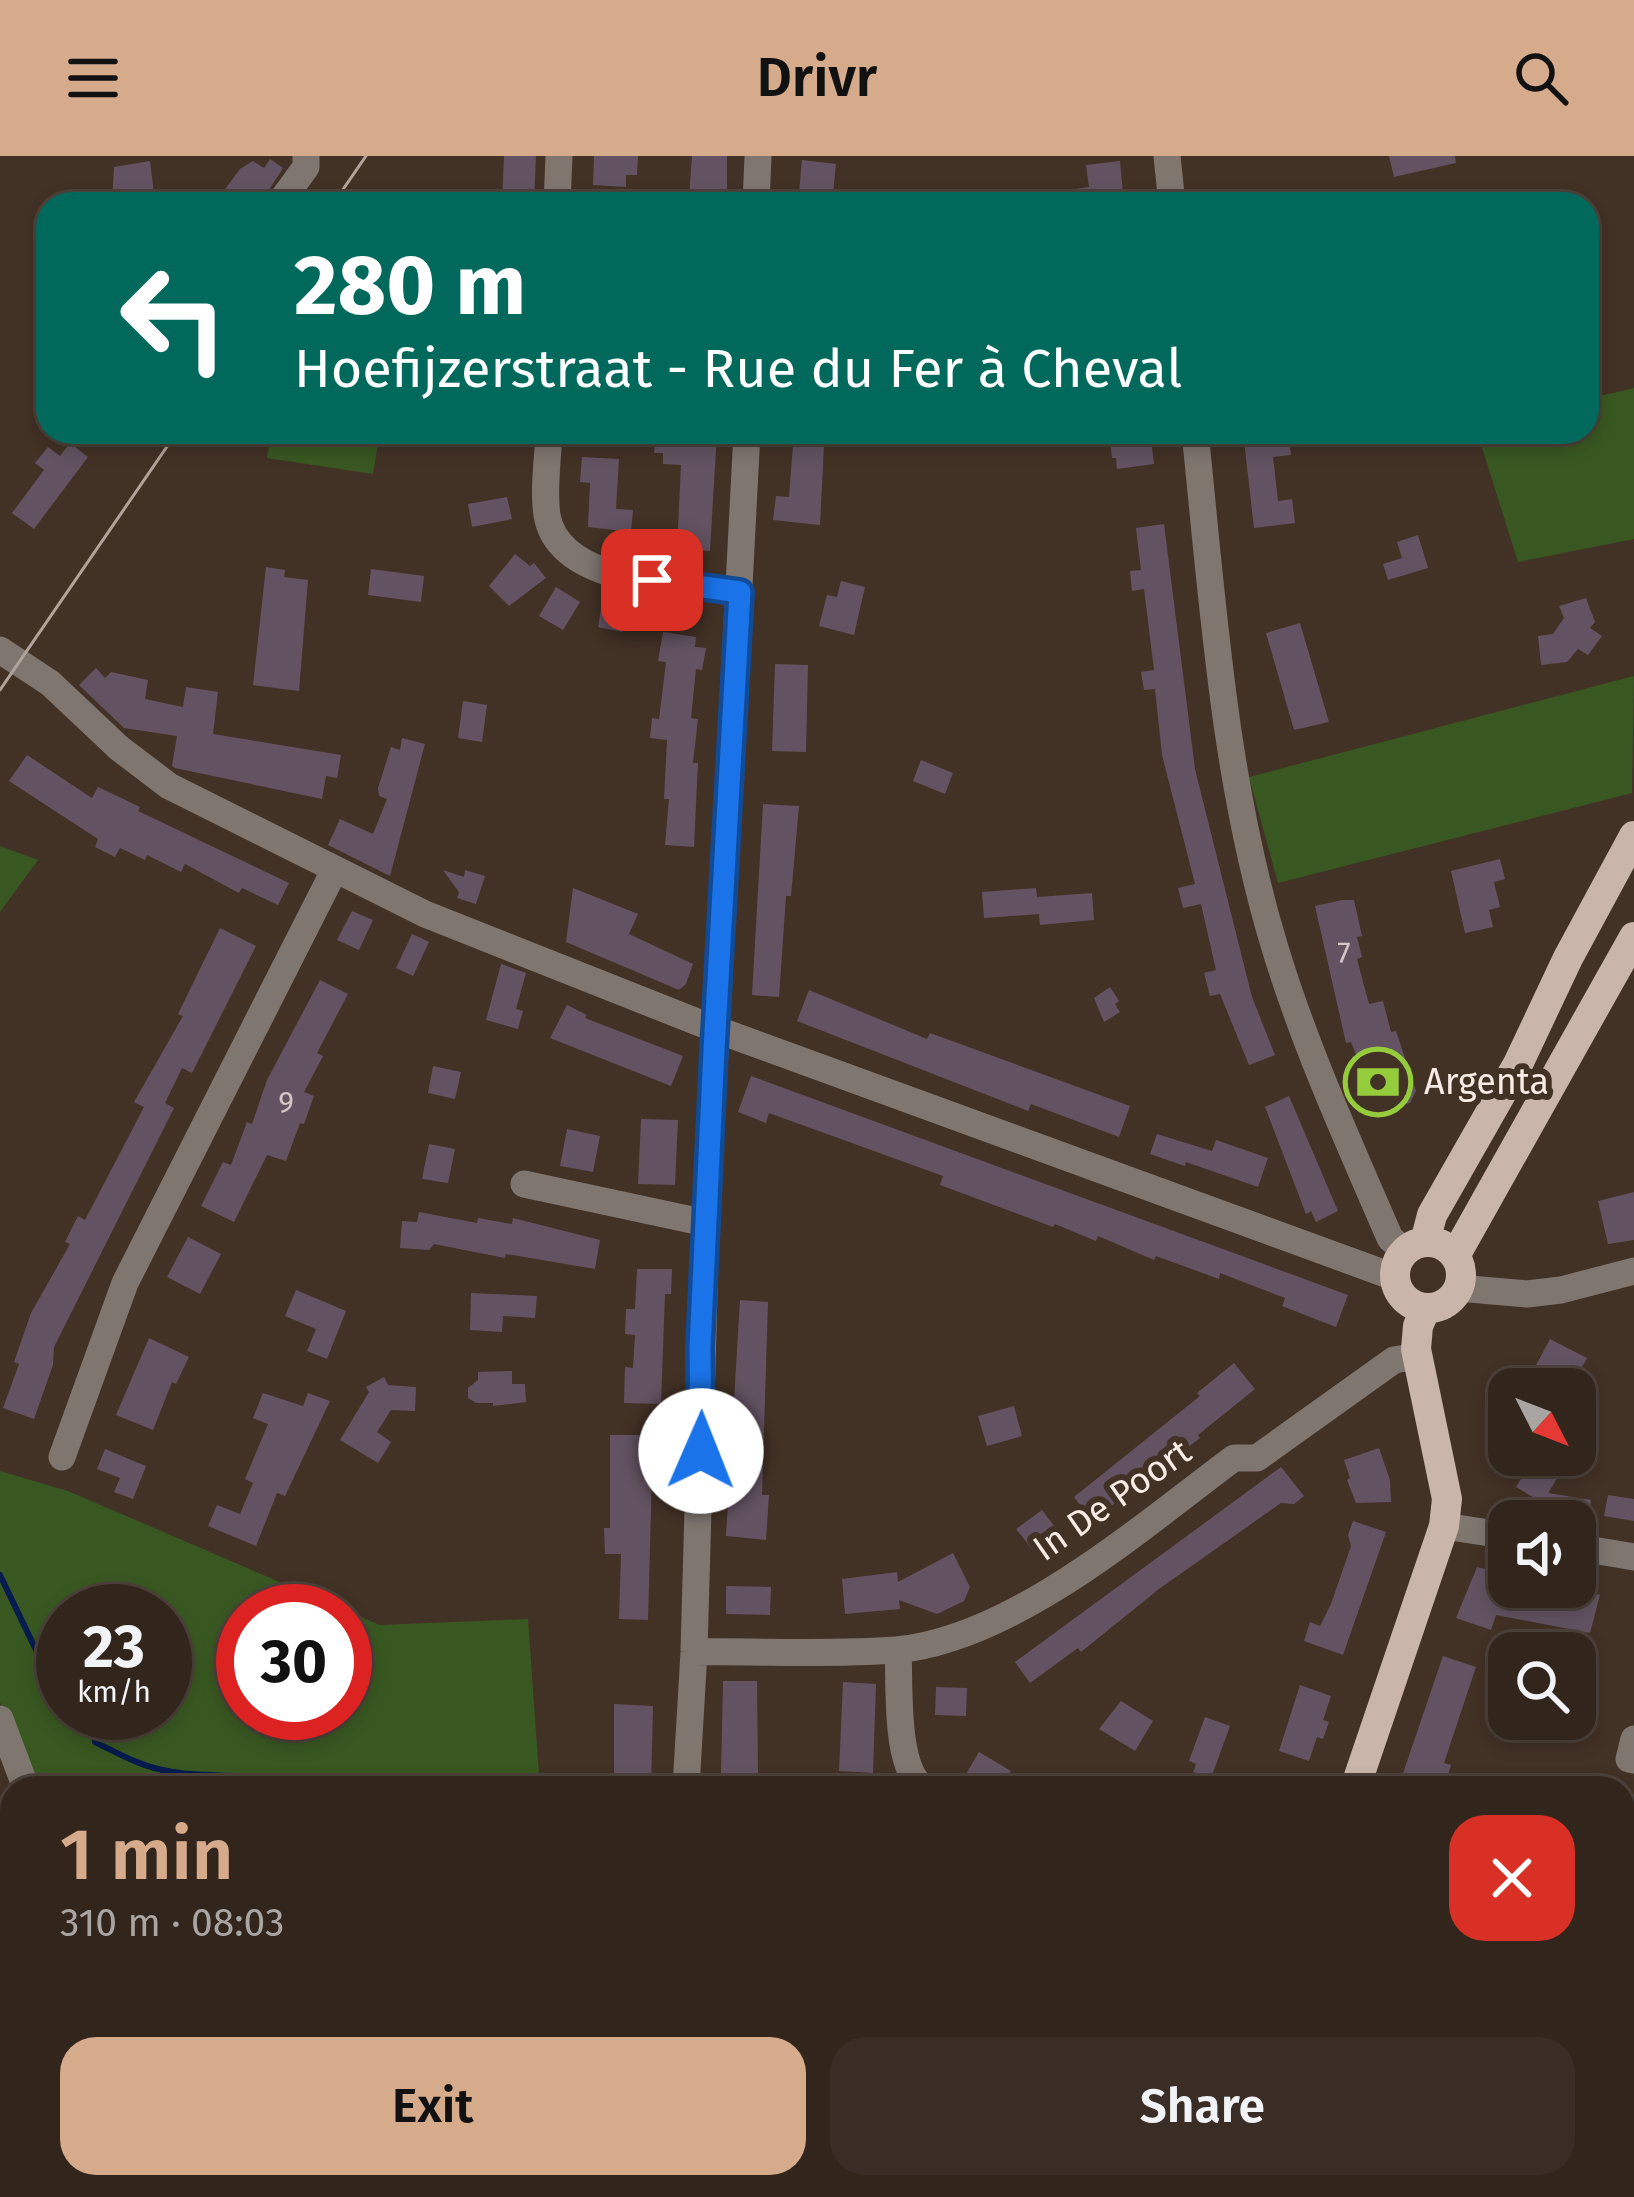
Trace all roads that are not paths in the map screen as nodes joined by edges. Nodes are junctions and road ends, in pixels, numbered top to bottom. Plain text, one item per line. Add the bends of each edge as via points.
1 (306, 156) edge
2 (559, 156) edge
3 (758, 156) edge
4 (1167, 156) edge
5 (288, 192) edge
6 (558, 192) edge
7 (756, 192) edge
8 (1171, 192) edge
9 (549, 444) edge
10 (746, 444) edge
11 (1196, 444) edge
12 (740, 592) junction
13 (0, 650) edge
14 (1634, 836) edge
15 (335, 869) junction
16 (1634, 937) edge
17 (715, 1029) junction
18 (524, 1184) dead end
19 (706, 1223) junction
20 (1455, 1256) junction
21 (1408, 1257) junction
22 (1634, 1271) edge
23 (1458, 1288) junction
24 (1426, 1308) junction
25 (1418, 1356) junction
26 (62, 1457) dead end
27 (1444, 1526) junction
28 (1488, 1533) edge
29 (1596, 1551) edge
30 (1634, 1557) edge
31 (898, 1650) junction
32 (694, 1652) junction
33 (0, 1719) edge
34 (1634, 1739) edge
35 (1634, 1760) edge
36 (21, 1776) edge
37 (687, 1776) edge
38 (913, 1776) edge
39 (1359, 1776) edge

1 - 5 street
2 - 6 street
3 - 7 street
4 - 8 street
9 - 12 street via 548,518 569,554 607,573
10 - 12 street
11 - 21 street via 1227,743 1275,947 1390,1238
12 - 17 street
13 - 15 street via 169,786
14 - 21 main road
15 - 17 street via 425,914
15 - 26 street via 125,1282
16 - 20 main road
17 - 19 street
17 - 21 street
18 - 19 street
19 - 32 street
20 - 21 main road via 1436,1242
20 - 23 main road
21 - 24 main road via 1402,1297
22 - 23 street via 1561,1291
23 - 24 main road
24 - 25 main road
25 - 27 main road via 1447,1499
25 - 31 street, In De Poort via 1375,1372 1257,1458 1234,1458 1100,1558 994,1623
27 - 28 street
27 - 39 main road
29 - 30 street
31 - 32 street, In De Poort
31 - 38 street via 903,1754
32 - 37 street
33 - 36 street
34 - 35 street

